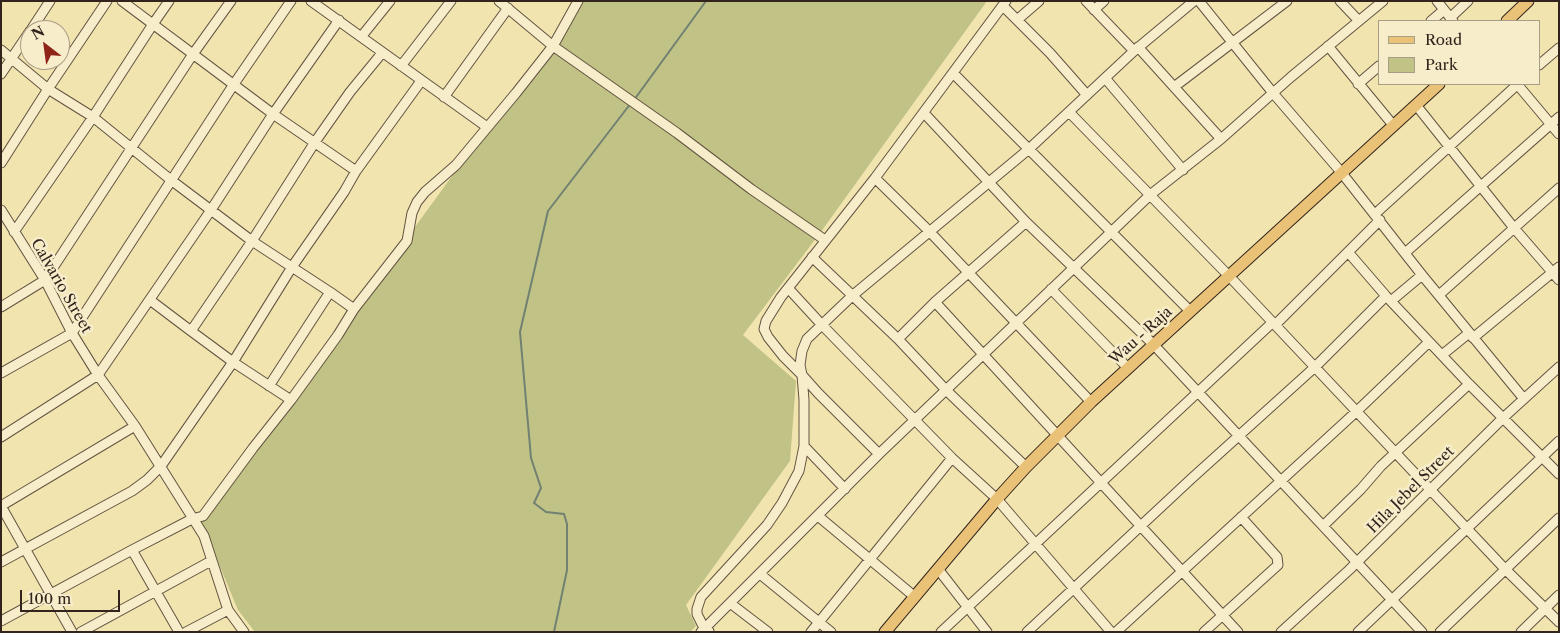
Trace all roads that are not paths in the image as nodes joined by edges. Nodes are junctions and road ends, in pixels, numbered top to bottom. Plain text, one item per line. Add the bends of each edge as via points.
1 (50, 1) edge
2 (107, 1) edge
3 (122, 1) edge
4 (169, 1) edge
5 (231, 1) edge
6 (291, 1) edge
7 (311, 1) edge
8 (328, 1) edge
9 (390, 1) edge
10 (451, 1) edge
11 (500, 1) edge
12 (578, 1) edge
13 (1039, 1) edge
14 (1086, 1) edge
15 (1104, 1) edge
16 (1194, 1) edge
17 (1199, 1) edge
18 (1287, 1) edge
19 (1340, 1) edge
20 (1383, 1) edge
21 (1437, 1) edge
22 (1468, 1) edge
23 (1528, 1) edge
24 (1005, 4) edge
25 (508, 8) junction
26 (323, 9) junction
27 (1094, 10) junction
28 (1444, 10) junction
29 (1451, 19) edge
30 (37, 20) edge
31 (339, 20) junction
32 (1017, 20) junction
33 (1432, 20) edge
34 (1508, 20) edge
35 (1359, 21) junction
36 (153, 24) junction
37 (361, 37) junction
38 (1232, 42) junction
39 (20, 45) edge
40 (553, 46) junction
41 (1328, 46) junction
42 (1559, 48) edge
43 (1136, 49) junction
44 (1, 50) edge
45 (382, 52) junction
46 (193, 54) junction
47 (11, 59) junction
48 (1540, 64) edge
49 (401, 66) junction
50 (1378, 67) edge
51 (953, 73) junction
52 (1, 74) edge
53 (1105, 78) junction
54 (421, 81) junction
55 (234, 84) junction
56 (1358, 84) junction
57 (1438, 85) edge
58 (1517, 85) edge
59 (1519, 85) edge
60 (1174, 87) junction
61 (48, 89) junction
62 (1273, 93) junction
63 (1087, 95) junction
64 (444, 97) junction
65 (1416, 105) junction
66 (1069, 112) junction
67 (924, 113) junction
68 (273, 114) junction
69 (93, 117) junction
70 (1559, 118) edge
71 (1551, 124) junction
72 (1392, 125) junction
73 (487, 127) junction
74 (1559, 134) edge
75 (1221, 139) junction
76 (315, 142) junction
77 (1449, 146) junction
78 (131, 148) junction
79 (1029, 149) junction
80 (1, 163) edge
81 (1183, 170) junction
82 (356, 171) junction
83 (1341, 172) junction
84 (875, 178) junction
85 (171, 180) junction
86 (988, 183) junction
87 (1480, 186) junction
88 (1559, 188) edge
89 (1150, 196) junction
90 (1, 210) edge
91 (211, 210) junction
92 (1378, 217) junction
93 (1026, 222) junction
94 (1514, 228) junction
95 (929, 231) junction
96 (14, 232) junction
97 (1111, 232) junction
98 (825, 240) junction
99 (252, 241) junction
100 (1348, 252) junction
101 (1405, 253) junction
102 (812, 257) junction
103 (292, 267) junction
104 (1074, 268) junction
105 (1556, 270) edge
106 (968, 273) junction
107 (1422, 274) junction
108 (1229, 276) junction
109 (45, 280) junction
110 (1559, 280) edge
111 (788, 288) junction
112 (1051, 289) junction
113 (330, 292) junction
114 (1439, 295) junction
115 (852, 296) junction
116 (1389, 299) junction
117 (150, 300) junction
118 (935, 302) junction
119 (1, 306) edge
120 (354, 309) junction
121 (1190, 312) junction
122 (1274, 323) junction
123 (1016, 324) junction
124 (822, 325) junction
125 (191, 330) junction
126 (72, 333) junction
127 (1471, 336) junction
128 (898, 339) junction
129 (1429, 342) junction
130 (1152, 344) junction
131 (983, 355) junction
132 (1442, 355) junction
133 (233, 362) junction
134 (1315, 367) junction
135 (1559, 367) edge
136 (1128, 368) junction
137 (1, 373) edge
138 (98, 375) junction
139 (802, 375) junction
140 (1469, 384) junction
141 (268, 386) junction
142 (946, 390) junction
143 (1197, 392) junction
144 (1524, 399) junction
145 (290, 400) junction
146 (1091, 402) junction
147 (1357, 411) junction
148 (1503, 418) junction
149 (916, 419) junction
150 (135, 426) junction
151 (1057, 436) junction
152 (1, 437) edge
153 (1239, 437) junction
154 (1559, 441) edge
155 (804, 446) junction
156 (1396, 452) junction
157 (879, 454) junction
158 (1542, 457) junction
159 (952, 458) junction
160 (161, 466) junction
161 (1026, 467) junction
162 (1559, 474) edge
163 (1280, 481) junction
164 (1100, 483) junction
165 (845, 489) junction
166 (1432, 489) junction
167 (998, 498) junction
168 (1, 506) edge
169 (818, 516) junction
170 (1241, 517) junction
171 (1559, 518) edge
172 (192, 519) junction
173 (1323, 526) junction
174 (1140, 527) junction
175 (1468, 528) junction
176 (1036, 543) junction
177 (26, 548) junction
178 (132, 550) junction
179 (869, 559) junction
180 (211, 561) junction
181 (1, 562) edge
182 (1357, 562) junction
183 (938, 569) junction
184 (1505, 569) junction
185 (1182, 572) junction
186 (760, 574) junction
187 (1074, 588) junction
188 (156, 592) junction
189 (50, 594) junction
190 (1559, 595) edge
191 (915, 597) junction
192 (1392, 600) junction
193 (730, 603) junction
194 (968, 607) junction
195 (1546, 608) junction
196 (228, 610) junction
197 (1222, 615) junction
198 (1, 621) edge
199 (819, 622) junction
200 (1559, 622) edge
201 (705, 631) edge
202 (72, 632) edge
203 (80, 632) edge
204 (179, 632) edge
205 (186, 632) edge
206 (244, 632) edge
207 (768, 632) edge
208 (811, 632) edge
209 (831, 632) edge
210 (886, 632) edge
211 (941, 632) edge
212 (988, 632) edge
213 (1027, 632) edge
214 (1111, 632) edge
215 (1116, 632) edge
216 (1204, 632) edge
217 (1238, 632) edge
218 (1281, 632) edge
219 (1358, 632) edge
220 (1422, 632) edge
221 (1440, 632) edge
222 (1521, 632) edge

1 - 30 street
2 - 61 street
3 - 36 street
4 - 36 street
5 - 46 street
6 - 55 street
7 - 26 street
8 - 26 street
9 - 37 street
10 - 49 street
11 - 25 street
12 - 40 street
13 - 32 street
14 - 27 street
15 - 27 street
16 - 43 street
17 - 38 street
18 - 38 street
19 - 35 street
20 - 35 street
21 - 28 street
22 - 29 street
23 - 34 main road
24 - 32 street
24 - 51 street
25 - 40 street
25 - 64 street
26 - 31 street
27 - 43 street
28 - 29 street
28 - 33 street
31 - 37 street
31 - 68 street
32 - 63 street
35 - 41 street
36 - 46 street
36 - 69 street
37 - 45 street
38 - 60 street
38 - 62 street
39 - 47 street
40 - 73 street
40 - 98 street
41 - 56 street
41 - 62 street
42 - 48 street
43 - 53 street
43 - 60 street
44 - 47 street
45 - 49 street
45 - 76 street
46 - 55 street
46 - 78 street
47 - 52 street
47 - 61 street
49 - 54 street
50 - 56 street
51 - 67 street
51 - 79 street
53 - 63 street
53 - 81 street
54 - 64 street
54 - 82 street
55 - 68 street
55 - 85 street
56 - 72 street
57 - 65 main road, Wau - Raja
58 - 77 street
59 - 71 street
60 - 75 street
61 - 69 street
61 - 80 street
62 - 75 street
62 - 83 street
63 - 66 street
64 - 73 street
65 - 72 main road, Wau - Raja
65 - 77 street
66 - 79 street
66 - 89 street
67 - 84 street
67 - 86 street
68 - 76 street
68 - 91 street
69 - 78 street
69 - 96 street
70 - 71 street
71 - 74 street
71 - 87 street
72 - 83 main road, Wau - Raja
73 - 120 street via 456,165 417,202 407,241
75 - 81 street
76 - 82 street
76 - 99 street
77 - 87 street
77 - 92 street
78 - 85 street
78 - 109 street
79 - 86 street
79 - 97 street
81 - 89 street
82 - 103 street
83 - 92 street
83 - 108 main road, Wau - Raja
84 - 95 street
84 - 98 street
85 - 91 street
85 - 126 street
86 - 93 street
86 - 95 street
87 - 94 street
87 - 101 street
88 - 94 street
89 - 97 street
89 - 108 street
90 - 96 street, Calvario Street
91 - 99 street
91 - 117 street
92 - 100 street
92 - 101 street
93 - 104 street
93 - 106 street
94 - 105 street
94 - 114 street
95 - 106 street
95 - 115 street
96 - 109 street, Calvario Street
97 - 104 street
97 - 121 street
98 - 102 street
99 - 103 street
99 - 125 street
100 - 116 street
100 - 122 street
101 - 107 street
102 - 111 street
102 - 115 street
103 - 113 street
103 - 133 street
104 - 112 street
104 - 130 street
105 - 110 street
105 - 127 street
106 - 118 street
106 - 123 street
107 - 114 street
107 - 116 street
108 - 121 main road, Wau - Raja
108 - 122 street
109 - 119 street
109 - 126 street, Calvario Street
111 - 124 street
111 - 139 street via 771,312 764,330
112 - 123 street
112 - 136 street
113 - 120 street
113 - 141 street
114 - 127 street
115 - 124 street
115 - 128 street
116 - 129 street
116 - 134 street
117 - 125 street
117 - 138 street
118 - 128 street
118 - 131 street
120 - 145 street
121 - 130 main road, Wau - Raja
122 - 134 street
122 - 143 street
123 - 131 street
123 - 146 street
124 - 139 street via 806,339 800,365
124 - 149 street
125 - 133 street
126 - 137 street
126 - 138 street, Calvario Street
127 - 132 street
127 - 144 street
128 - 142 street
129 - 132 street
129 - 147 street
130 - 136 main road, Wau - Raja
130 - 143 street
131 - 142 street
131 - 151 street
132 - 140 street
133 - 141 street
133 - 160 street
134 - 147 street
134 - 153 street
135 - 144 street, Hila Jebel Street
136 - 146 main road, Wau - Raja
138 - 150 street, Calvario Street
138 - 152 street
139 - 155 street
139 - 157 street
140 - 148 street
140 - 156 street
141 - 145 street
142 - 149 street
142 - 161 street
143 - 153 street
143 - 164 street
144 - 148 street, Hila Jebel Street
145 - 172 street via 204,516
146 - 151 main road, Wau - Raja
147 - 156 street
147 - 163 street
148 - 158 street
148 - 166 street, Hila Jebel Street
149 - 157 street
149 - 159 street
150 - 160 street, Calvario Street
150 - 168 street
151 - 161 main road, Wau - Raja
151 - 164 street
153 - 163 street
153 - 174 street
154 - 158 street
155 - 165 street
155 - 201 street via 798,470 772,518 701,597 697,614
156 - 166 street
156 - 173 street
157 - 165 street
158 - 162 street
158 - 175 street
159 - 167 street
159 - 179 street
160 - 172 street, Calvario Street
160 - 177 street via 132,491
161 - 167 main road, Wau - Raja
163 - 170 street
163 - 173 street
164 - 174 street
164 - 176 street
165 - 169 street
166 - 175 street
166 - 182 street, Hila Jebel Street
167 - 176 street
167 - 183 main road, Wau - Raja
168 - 177 street
169 - 179 street
169 - 186 street
170 - 185 street
170 - 197 street via 1277,557 1278,565
171 - 184 street
172 - 178 street
172 - 180 street, Calvario Street via 204,536
173 - 182 street
174 - 185 street
174 - 187 street
175 - 184 street
175 - 192 street
176 - 187 street
176 - 194 street
177 - 181 street
177 - 189 street
178 - 188 street
178 - 189 street
179 - 191 street
179 - 199 street
180 - 188 street
180 - 196 street, Calvario Street
182 - 192 street
182 - 218 street, Hila Jebel Street
183 - 191 main road, Wau - Raja
183 - 194 street
184 - 195 street
184 - 221 street
185 - 197 street
185 - 215 street
186 - 193 street
186 - 199 street
187 - 213 street
187 - 214 street
188 - 203 street
188 - 204 street
189 - 198 street
189 - 202 street
190 - 195 street
191 - 210 main road, Wau - Raja
192 - 219 street
192 - 220 street
193 - 201 street
193 - 207 street
194 - 211 street
194 - 212 street
195 - 200 street
195 - 222 street
196 - 205 street
196 - 206 street, Calvario Street
197 - 216 street
197 - 217 street
199 - 208 street
199 - 209 street

